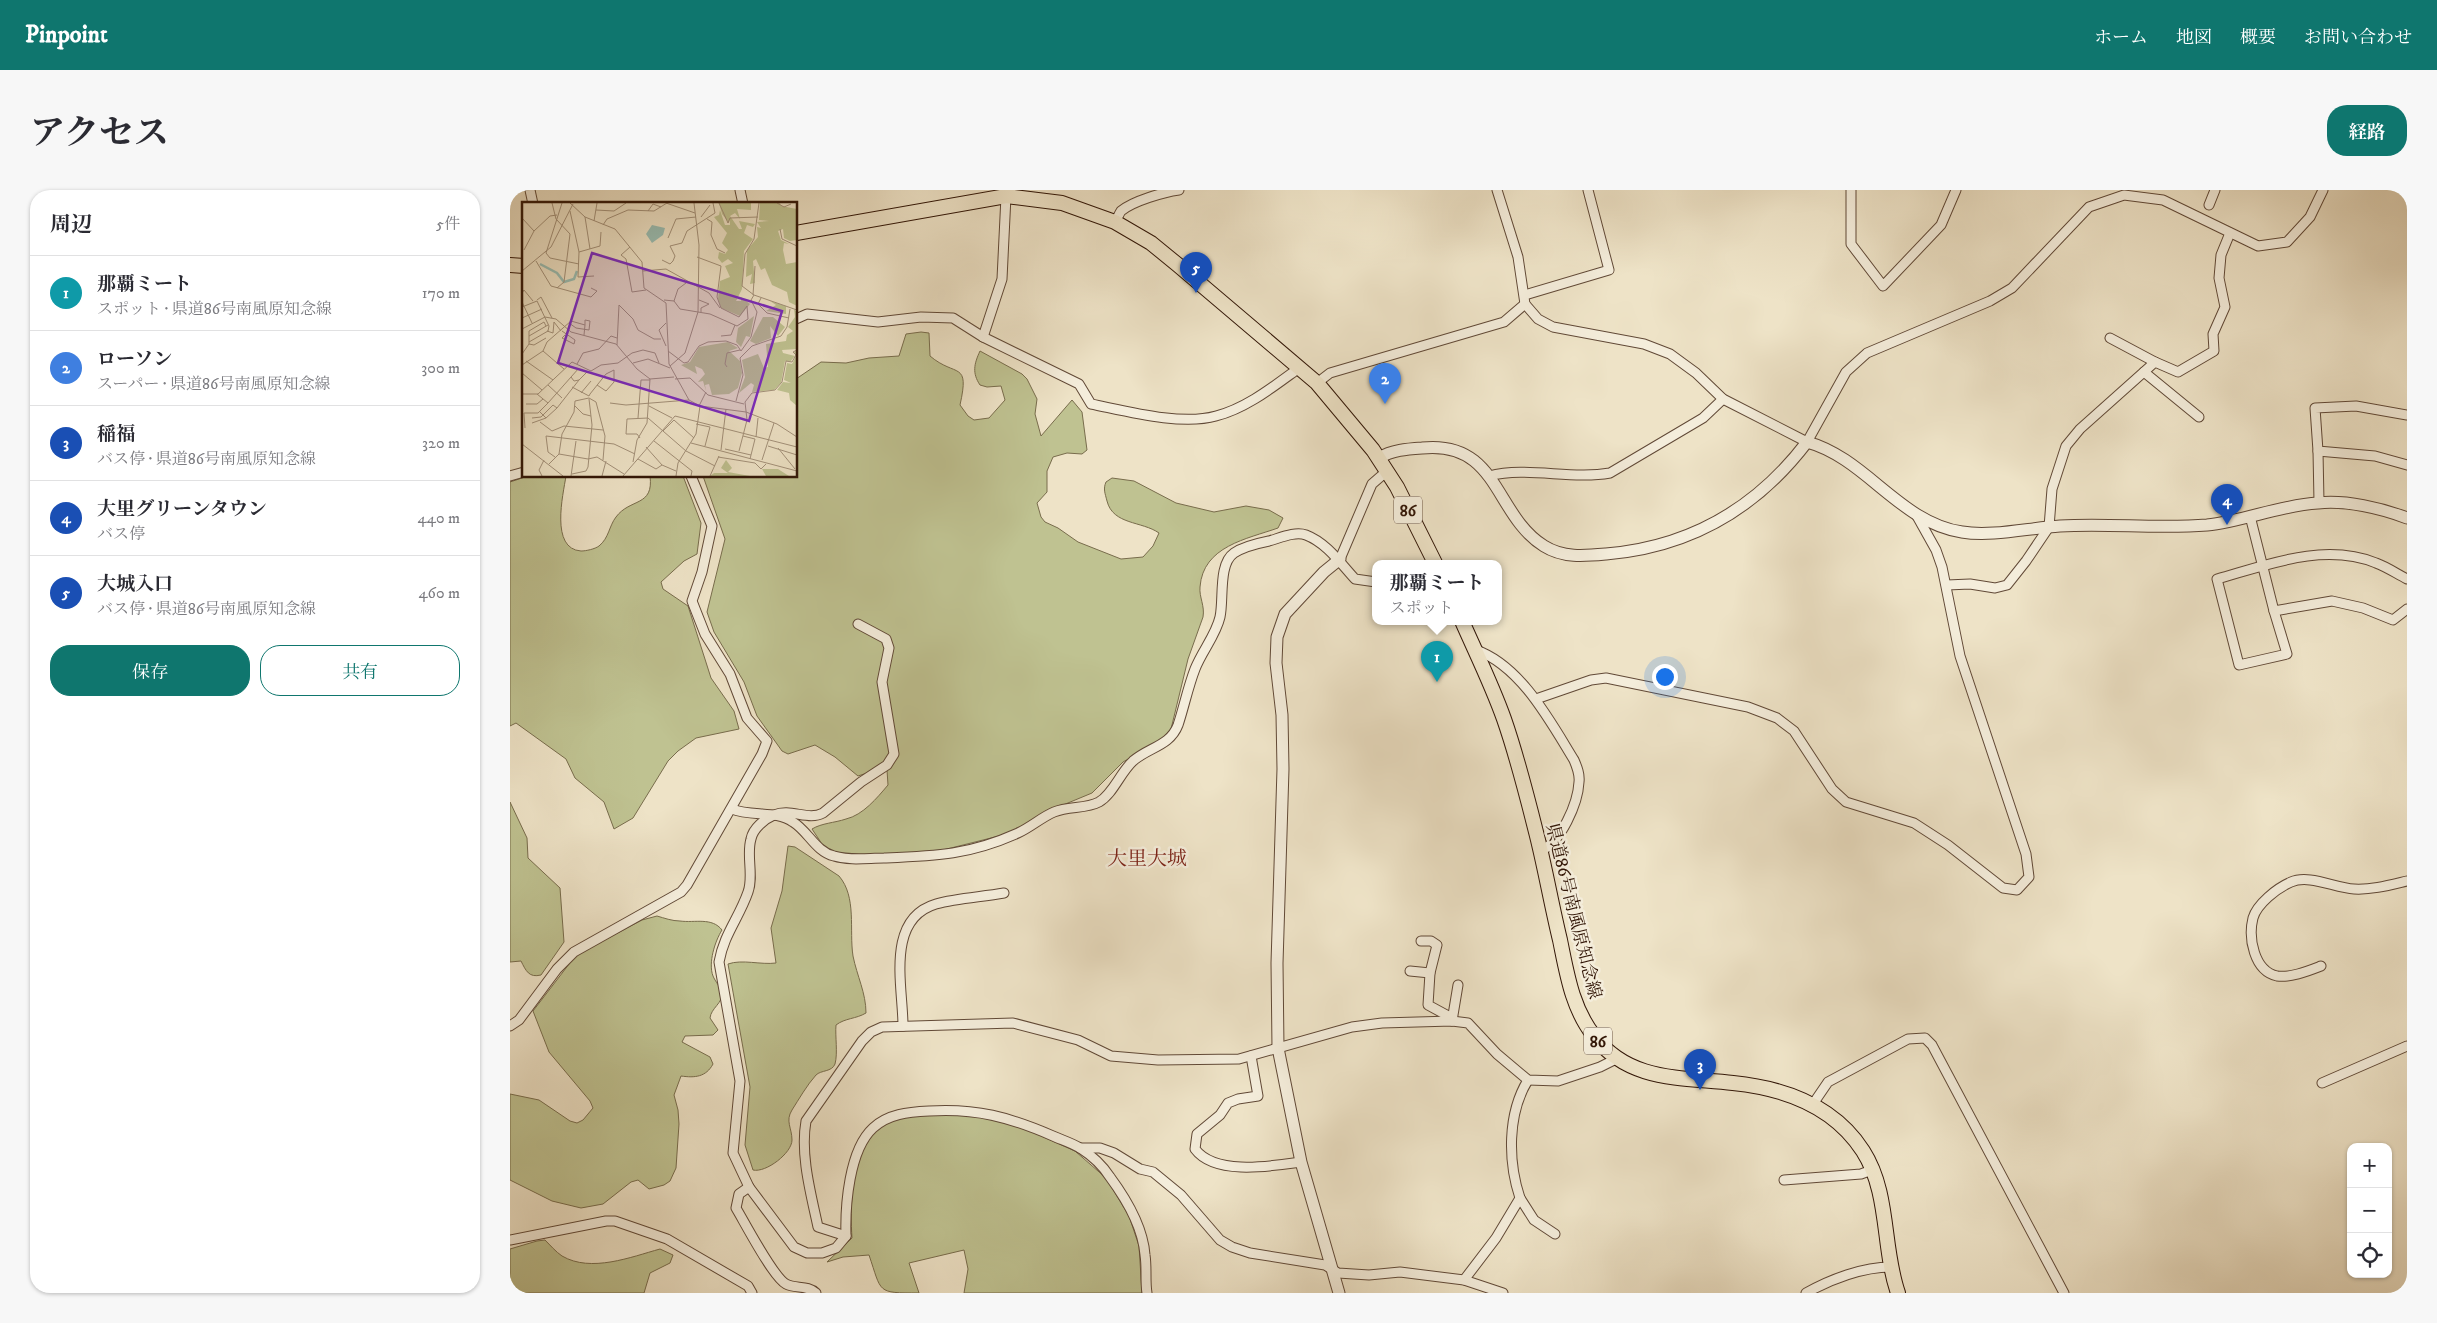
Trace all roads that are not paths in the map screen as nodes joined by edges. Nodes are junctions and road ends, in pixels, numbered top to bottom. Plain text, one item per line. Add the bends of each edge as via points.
1 (1179, 190) edge
2 (1497, 190) edge
3 (1588, 190) edge
4 (1851, 190) edge
5 (1956, 190) edge
6 (2215, 190) edge
7 (2323, 190) edge
8 (2125, 192) edge
9 (1002, 194) edge
10 (2209, 205) dead end
11 (1115, 222) junction
12 (798, 233) edge
13 (2230, 233) junction
14 (1525, 300) junction
15 (798, 318) edge
16 (983, 337) junction
17 (2110, 338) dead end
18 (2155, 362) junction
19 (1299, 368) junction
20 (2144, 372) junction
21 (1317, 383) junction
22 (1723, 398) junction
23 (2407, 415) edge
24 (2199, 417) dead end
25 (1807, 442) junction
26 (2318, 451) junction
27 (1379, 458) junction
28 (2407, 464) edge
29 (1387, 472) junction
30 (1489, 476) junction
31 (692, 478) edge
32 (2319, 502) junction
33 (1917, 516) junction
34 (2250, 516) junction
35 (2407, 518) edge
36 (2049, 527) junction
37 (1340, 559) junction
38 (1433, 560) edge
39 (2263, 566) junction
40 (2407, 579) edge
41 (1372, 581) edge
42 (1947, 585) junction
43 (2407, 609) edge
44 (2274, 611) junction
45 (858, 624) dead end
46 (1462, 625) edge
47 (1476, 650) junction
48 (1536, 699) junction
49 (732, 809) junction
50 (774, 815) junction
51 (1540, 851) junction
52 (2407, 881) edge
53 (1004, 893) dead end
54 (1421, 941) dead end
55 (2321, 966) dead end
56 (1410, 971) dead end
57 (1430, 973) junction
58 (1458, 985) dead end
59 (1452, 1020) junction
60 (510, 1026) edge
61 (903, 1026) junction
62 (2407, 1046) edge
63 (1278, 1048) junction
64 (1251, 1056) junction
65 (1616, 1059) junction
66 (1528, 1080) junction
67 (2322, 1083) dead end
68 (1813, 1104) junction
69 (1080, 1148) junction
70 (1301, 1162) junction
71 (1872, 1170) junction
72 (1784, 1180) dead end
73 (749, 1188) junction
74 (1520, 1198) junction
75 (1555, 1234) dead end
76 (846, 1236) junction
77 (510, 1240) edge
78 (1892, 1267) junction
79 (1331, 1269) junction
80 (1464, 1280) junction
81 (752, 1293) edge
82 (816, 1293) edge
83 (1147, 1293) edge
84 (1338, 1293) edge
85 (1503, 1293) edge
86 (1806, 1293) edge
87 (1898, 1293) edge
88 (2064, 1293) edge

1 - 11 street via 1132,206 1121,212
2 - 14 street via 1516,248
3 - 14 street via 1609,270
4 - 5 street via 1851,244 1884,286 1941,225
6 - 10 street
7 - 13 street via 2310,217 2287,242 2258,246
8 - 13 street via 2163,200
8 - 25 street via 2089,207 2012,288 1990,301 1867,353 1846,372
9 - 11 main road, 86 via 1062,203
9 - 12 main road, 86
9 - 16 street via 1002,279
11 - 19 main road, 86 via 1151,243
13 - 18 street via 2221,255 2219,278 2225,306 2213,334 2214,352 2178,372
14 - 21 street via 1504,322 1330,373
14 - 22 street via 1538,319 1553,327 1644,344 1670,354
15 - 16 street via 808,314 878,322 922,317 954,318
16 - 19 street via 1078,384 1090,404 1168,419 1216,416 1252,401
17 - 18 street
18 - 20 street
19 - 21 main road, 86
20 - 24 street
20 - 36 street via 2080,429 2066,446 2052,489
21 - 27 main road, 86
22 - 25 street
22 - 30 street via 1703,418 1610,473 1598,476 1535,473
23 - 26 street via 2356,406 2315,408
25 - 30 street via 1767,487 1732,513 1669,544 1626,553 1568,556 1546,547 1525,528
25 - 33 street via 1849,462
26 - 28 street via 2375,456
26 - 32 street
27 - 29 main road, 86
27 - 30 street via 1399,450 1446,447 1470,456
29 - 37 street via 1372,484
29 - 38 main road, 86
31 - 49 street via 712,526 692,600 704,634 730,674 747,718 767,741
32 - 34 street
32 - 35 street via 2381,508
33 - 36 street via 1939,527 1962,533
33 - 42 street via 1936,550
34 - 36 street via 2208,525
34 - 39 street
36 - 42 street via 2007,585 1995,588
37 - 41 street via 1356,579
37 - 50 street via 1306,535 1294,534 1233,554 1223,573 1220,618 1195,668 1173,735 1135,759 1120,774 1108,796 1094,804 1054,812 1020,832 986,846 943,856 849,859 833,856 817,846 791,820
37 - 63 street via 1285,614 1277,637 1283,769 1277,963
39 - 40 street via 2301,556 2347,556 2375,563
39 - 44 street
39 - 44 street via 2217,579 2239,666 2287,654
42 - 48 street via 1962,666 2026,854 2029,878 2017,890 2003,888 1948,845 1914,824 1846,802 1832,789 1794,731 1772,715 1606,678
43 - 44 street via 2393,620 2363,608 2332,601
45 - 50 street via 886,639 889,648 882,682 894,754 887,765 817,816 792,812
46 - 47 main road, 県道86号南風原知念線 / 86
47 - 48 street via 1496,660
47 - 51 main road, 県道86号南風原知念線 / 86 via 1504,719
48 - 51 street via 1574,760 1579,782 1570,816 1549,846
49 - 50 street
49 - 60 street via 681,892 574,952 519,1020
50 - 73 street via 761,823 750,839 749,890 722,944 719,962 740,1081 733,1153
51 - 65 main road, 県道86号南風原知念線 / 86 via 1571,990 1586,1024
52 - 55 street via 2353,889 2302,879 2292,881 2272,894 2253,918 2252,945 2262,969 2278,976 2302,973
53 - 61 street via 934,904 907,927 900,948
54 - 57 street via 1437,945
56 - 57 street
57 - 59 street via 1428,1005
58 - 59 street
59 - 63 street via 1352,1027
59 - 66 street via 1468,1024
61 - 64 street via 1013,1023 1078,1040 1110,1056 1135,1060 1222,1060
61 - 76 street via 882,1027 871,1032 806,1121 804,1135 818,1227
62 - 67 street
63 - 64 street
63 - 70 street
64 - 70 street via 1258,1096 1228,1103 1220,1115 1197,1134 1195,1148 1204,1158 1240,1167
65 - 66 street via 1558,1081
65 - 68 main road, 県道86号南風原知念線 / 86 via 1647,1072 1676,1079 1741,1084
66 - 74 street via 1517,1101 1512,1145 1512,1164
68 - 71 main road, 県道86号南風原知念線 / 86 via 1844,1128 1863,1150
68 - 88 street via 1828,1082 1908,1039 1926,1038
69 - 76 street via 1022,1123 987,1113 934,1110 888,1117 872,1129 861,1144 852,1169
69 - 79 street via 1100,1148 1140,1169 1153,1172 1182,1195 1215,1235 1232,1248 1325,1265
69 - 83 street via 1110,1176 1136,1219 1146,1254
70 - 79 street
71 - 72 street via 1861,1174
71 - 78 main road, 県道86号南風原知念線 / 86
73 - 76 street via 794,1247 807,1253 822,1253 836,1248
73 - 82 street via 739,1194 736,1208 772,1269 786,1284
74 - 75 street via 1534,1220
74 - 80 street via 1496,1238
77 - 81 street via 615,1221 667,1239 748,1286
78 - 86 street via 1880,1267 1830,1281
78 - 87 main road, 県道86号南風原知念線 / 86
79 - 80 street via 1345,1274 1400,1272
79 - 84 street
80 - 85 street

